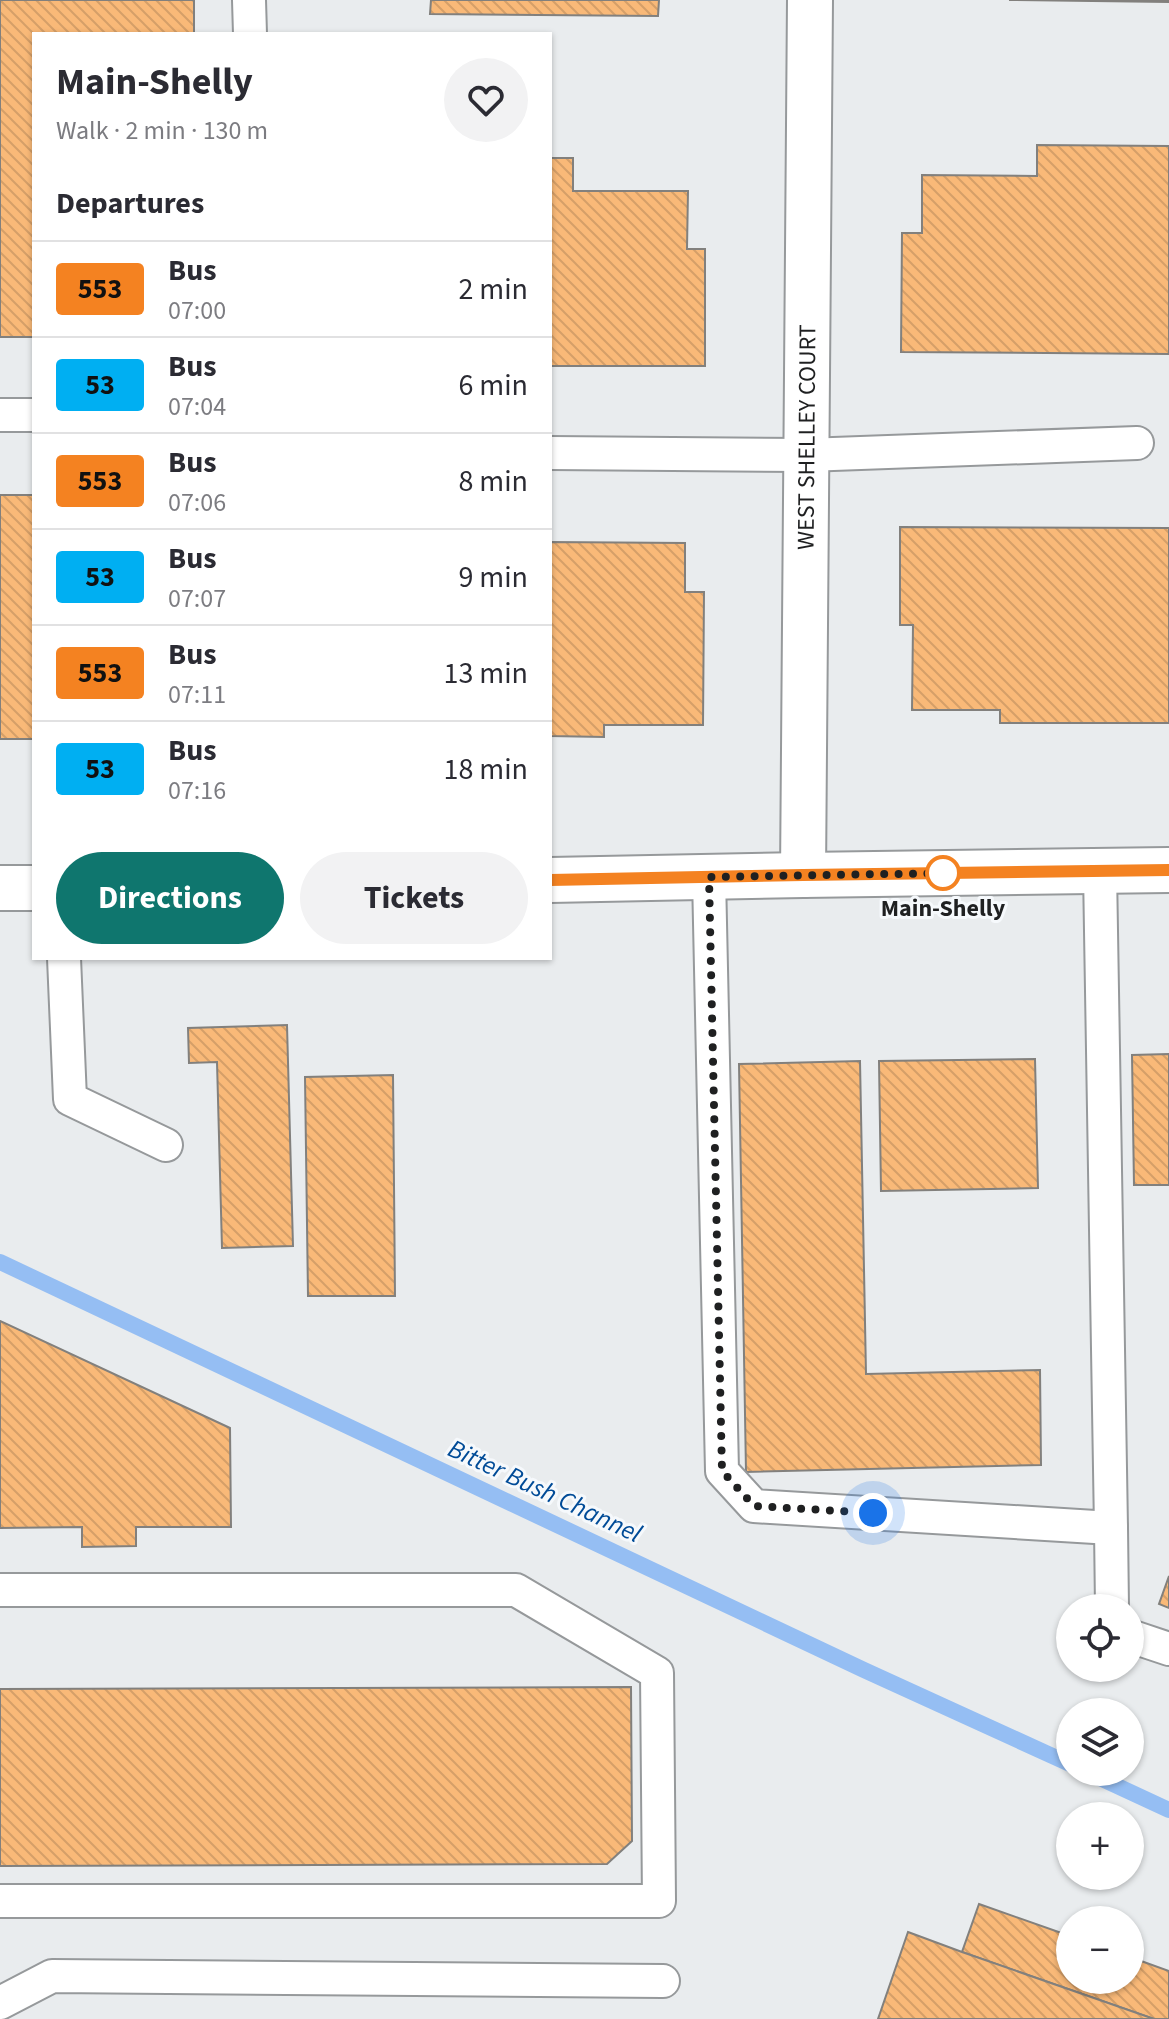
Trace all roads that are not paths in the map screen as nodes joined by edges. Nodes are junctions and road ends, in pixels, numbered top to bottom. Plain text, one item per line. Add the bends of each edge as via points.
1 (249, 0) edge
2 (810, 0) edge
3 (250, 32) edge
4 (0, 415) edge
5 (32, 415) edge
6 (1137, 443) dead end
7 (552, 453) edge
8 (806, 455) junction
9 (1169, 870) edge
10 (1100, 871) junction
11 (803, 875) junction
12 (709, 877) junction
13 (552, 880) edge
14 (0, 888) edge
15 (32, 888) edge
16 (64, 960) edge
17 (166, 1145) dead end
18 (1111, 1528) junction
19 (0, 1590) edge
20 (1112, 1594) edge
21 (1144, 1641) edge
22 (1169, 1649) edge
23 (0, 1901) edge
24 (663, 1981) dead end
25 (0, 2003) edge

1 - 3 lane
2 - 8 street, WEST SHELLEY COURT
4 - 5 lane
6 - 8 lane
7 - 8 lane
8 - 11 street, WEST SHELLEY COURT
9 - 10 street
10 - 11 street
10 - 18 lane
11 - 12 street
12 - 13 street
12 - 18 lane via 722,1471 754,1506
14 - 15 street
16 - 17 lane via 70,1099
18 - 20 lane
19 - 23 lane via 516,1590 657,1673 659,1901
21 - 22 lane
24 - 25 lane via 52,1976

